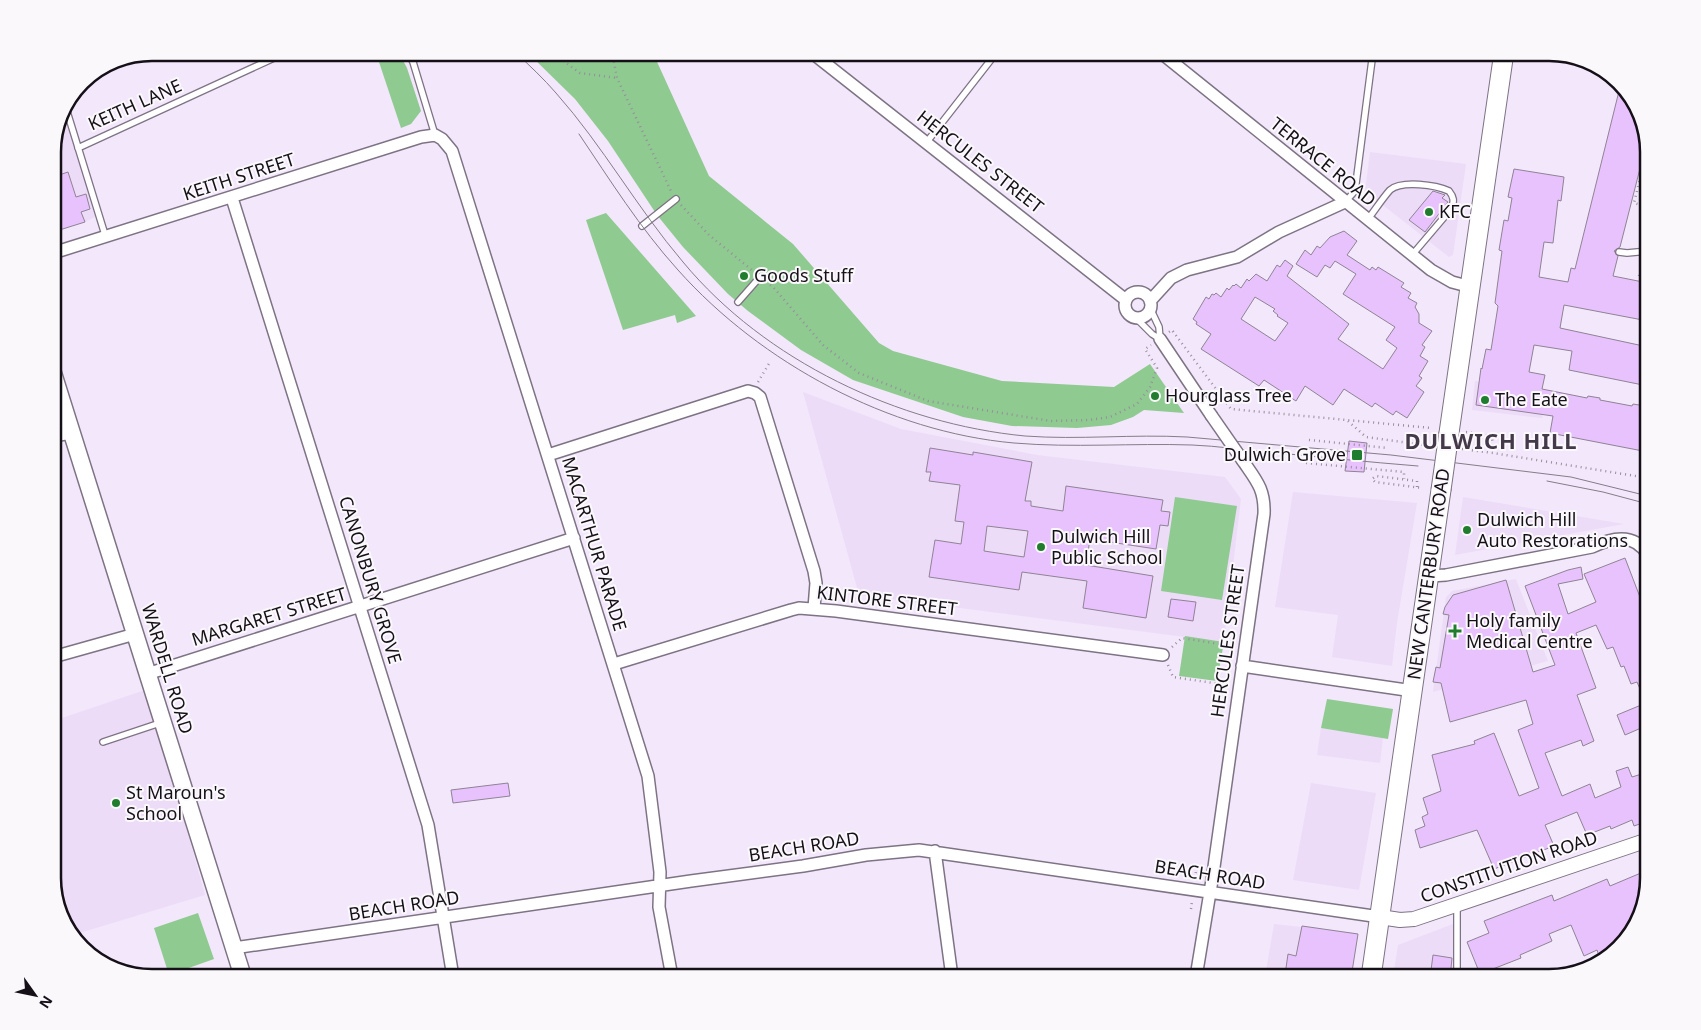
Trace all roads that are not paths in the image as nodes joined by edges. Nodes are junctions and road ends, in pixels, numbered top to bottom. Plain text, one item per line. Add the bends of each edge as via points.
1 (267, 61) edge
2 (412, 61) edge
3 (822, 61) edge
4 (990, 61) edge
5 (1171, 61) edge
6 (1372, 61) edge
7 (1503, 61) edge
8 (69, 117) edge
9 (435, 135) junction
10 (926, 143) junction
11 (78, 148) junction
12 (232, 198) junction
13 (676, 200) road end
14 (1345, 202) junction
15 (1367, 220) junction
16 (642, 226) dead end
17 (106, 238) junction
18 (61, 252) edge
19 (1619, 252) dead end
20 (1640, 252) edge
21 (1412, 255) junction
22 (760, 277) road end
23 (1471, 287) junction
24 (1126, 300) junction
25 (738, 302) dead end
26 (1150, 305) junction
27 (1136, 318) junction
28 (1165, 335) junction
29 (61, 398) edge
30 (72, 433) junction
31 (61, 435) edge
32 (548, 454) junction
33 (574, 538) junction
34 (1640, 545) edge
35 (1430, 576) junction
36 (360, 607) junction
37 (814, 608) junction
38 (135, 634) junction
39 (1163, 654) road end
40 (61, 655) edge
41 (614, 664) junction
42 (1242, 666) junction
43 (147, 674) junction
44 (1413, 691) junction
45 (162, 722) junction
46 (103, 742) dead end
47 (1640, 843) edge
48 (935, 851) junction
49 (659, 886) junction
50 (1210, 892) junction
51 (1457, 904) junction
52 (443, 917) junction
53 (1380, 917) junction
54 (234, 948) junction
55 (240, 969) edge
56 (452, 969) edge
57 (670, 969) edge
58 (951, 969) edge
59 (1197, 969) edge
60 (1372, 969) edge
61 (1457, 969) edge

1 - 11 lane, KEITH LANE
2 - 9 lane
3 - 10 street, HERCULES STREET
4 - 10 lane
5 - 14 street, TERRACE ROAD
6 - 14 lane via 1354,191
7 - 23 highway, NEW CANTERBURY ROAD
8 - 11 lane
9 - 12 street, KEITH STREET
9 - 32 street, MACARTHUR PARADE via 452,151
10 - 24 street, HERCULES STREET
11 - 17 lane
12 - 17 street, KEITH STREET
12 - 36 street, CANONBURY GROVE
13 - 16 lane
14 - 15 street, TERRACE ROAD
14 - 26 street via 1279,232 1237,257 1187,270 1171,278
15 - 21 street, TERRACE ROAD
15 - 21 lane via 1398,186 1413,184 1444,189 1453,195 1452,208
17 - 18 street, KEITH STREET
19 - 20 lane
21 - 23 street, TERRACE ROAD via 1440,276
22 - 25 lane
23 - 35 highway, NEW CANTERBURY ROAD, bridge via 1448,431
24 - 26 street via 1139,292 1146,295
24 - 27 street via 1127,311
26 - 27 street via 1144,316
26 - 28 lane
27 - 28 lane via 1152,334
28 - 42 street, HERCULES STREET, bridge via 1211,415 1261,488 1264,505
29 - 30 main road, WARDELL ROAD
30 - 31 street
30 - 38 main road, WARDELL ROAD
32 - 33 street, MACARTHUR PARADE
32 - 37 street via 748,391 756,395 814,571
33 - 36 street, MARGARET STREET
33 - 41 street, MACARTHUR PARADE
34 - 35 street via 1620,539
35 - 44 highway, NEW CANTERBURY ROAD
36 - 43 street, MARGARET STREET
36 - 52 street, CANONBURY GROVE via 428,824
37 - 39 street, KINTORE STREET
37 - 41 street, KINTORE STREET via 791,610
38 - 40 street
38 - 43 main road, WARDELL ROAD
41 - 49 street, MACARTHUR PARADE via 648,776
42 - 44 street
42 - 50 street, HERCULES STREET
43 - 45 main road, WARDELL ROAD
44 - 53 highway, NEW CANTERBURY ROAD
45 - 46 lane
45 - 54 main road, WARDELL ROAD
47 - 51 street, CONSTITUTION ROAD
48 - 49 street, BEACH ROAD via 884,852
48 - 50 street, BEACH ROAD
48 - 58 street
49 - 52 street, BEACH ROAD
49 - 57 street, MACARTHUR PARADE via 659,907
50 - 53 street, BEACH ROAD
50 - 59 street, HERCULES STREET
51 - 53 street, CONSTITUTION ROAD via 1407,920
51 - 61 lane
52 - 54 street, BEACH ROAD
52 - 56 street, CANONBURY GROVE
53 - 60 highway, NEW CANTERBURY ROAD
54 - 55 main road, WARDELL ROAD

